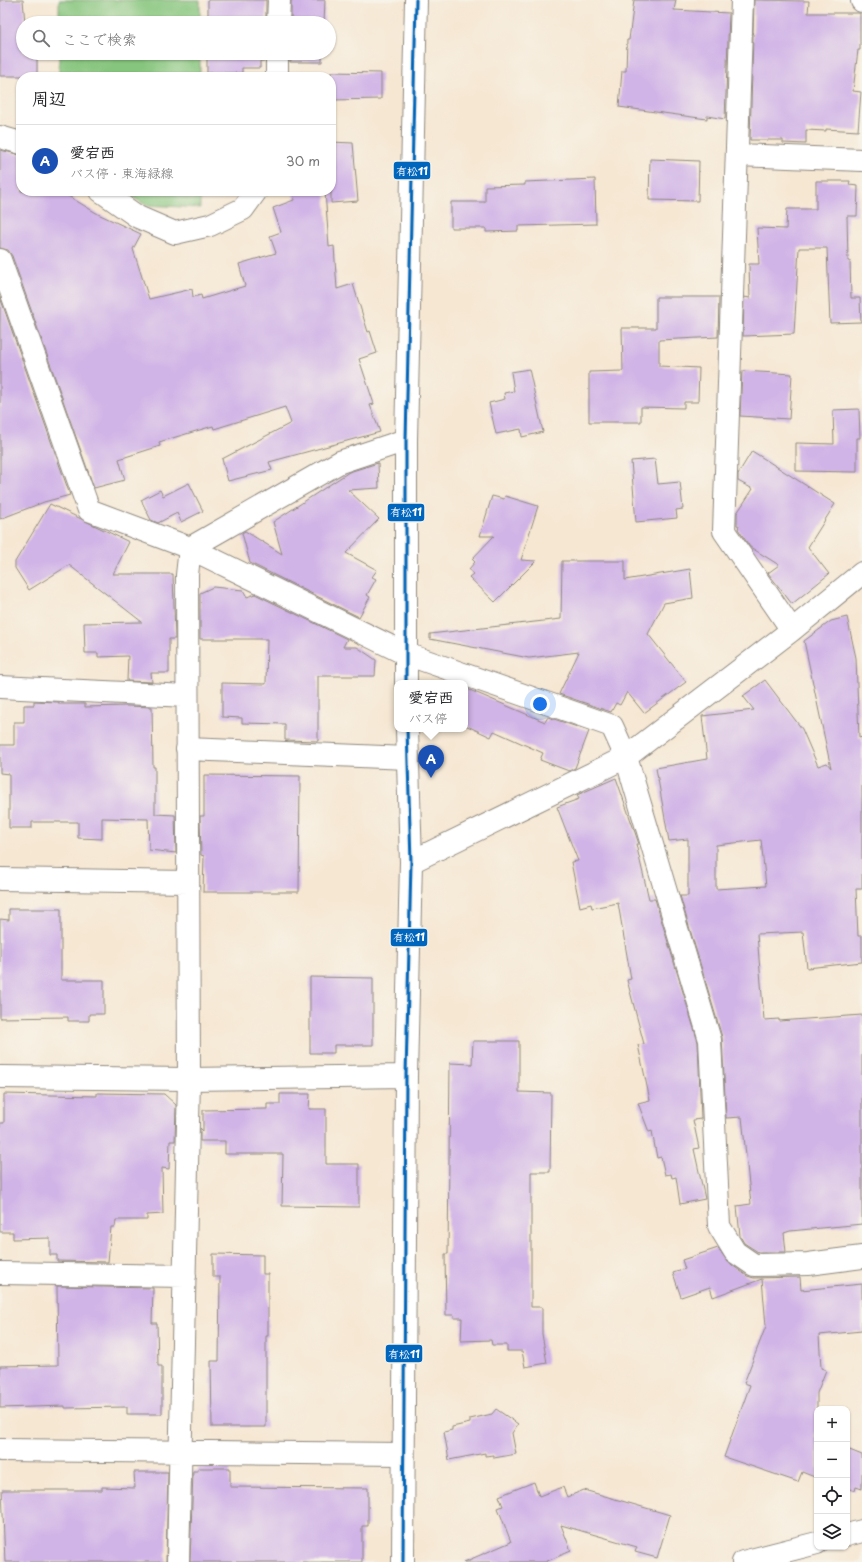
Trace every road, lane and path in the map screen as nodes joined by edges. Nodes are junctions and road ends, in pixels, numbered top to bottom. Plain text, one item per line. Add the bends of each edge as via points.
1 (279, 0) edge
2 (416, 0) edge
3 (742, 0) edge
4 (278, 16) edge
5 (277, 60) edge
6 (277, 72) edge
7 (0, 137) edge
8 (16, 142) edge
9 (737, 155) junction
10 (862, 160) edge
11 (108, 196) edge
12 (252, 196) edge
13 (0, 260) edge
14 (406, 440) junction
15 (190, 548) junction
16 (862, 572) edge
17 (792, 630) junction
18 (406, 654) junction
19 (406, 680) edge
20 (0, 687) edge
21 (187, 696) junction
22 (408, 732) edge
23 (188, 749) junction
24 (626, 757) junction
25 (408, 758) junction
26 (411, 862) junction
27 (0, 879) edge
28 (188, 882) junction
29 (406, 1076) junction
30 (0, 1077) edge
31 (189, 1079) junction
32 (862, 1257) edge
33 (0, 1273) edge
34 (185, 1276) junction
35 (0, 1450) edge
36 (180, 1452) junction
37 (404, 1454) junction
38 (862, 1531) edge
39 (850, 1534) edge
40 (814, 1544) edge
41 (178, 1562) edge
42 (403, 1562) edge
43 (743, 1562) edge

1 - 4 street
2 - 14 street
3 - 9 street
5 - 6 street
7 - 8 street
9 - 10 street
9 - 17 street via 724,531
11 - 12 street via 138,217 175,233 210,225 243,209
13 - 15 street via 89,510
14 - 15 street via 340,462
14 - 18 street
15 - 18 street
15 - 21 street via 187,575
16 - 17 street
17 - 24 street
18 - 19 street
18 - 24 street via 612,726
20 - 21 street
21 - 23 street
22 - 25 street
23 - 25 street
23 - 28 street
24 - 26 street
24 - 32 street via 710,1040 719,1226 735,1252 754,1265 808,1264
25 - 26 street
26 - 29 street
27 - 28 street
28 - 31 street
29 - 31 street
29 - 37 street
30 - 31 street
31 - 34 street
33 - 34 street
34 - 36 street
35 - 36 street
36 - 37 street
36 - 41 street
37 - 42 street
38 - 39 street
40 - 43 street

